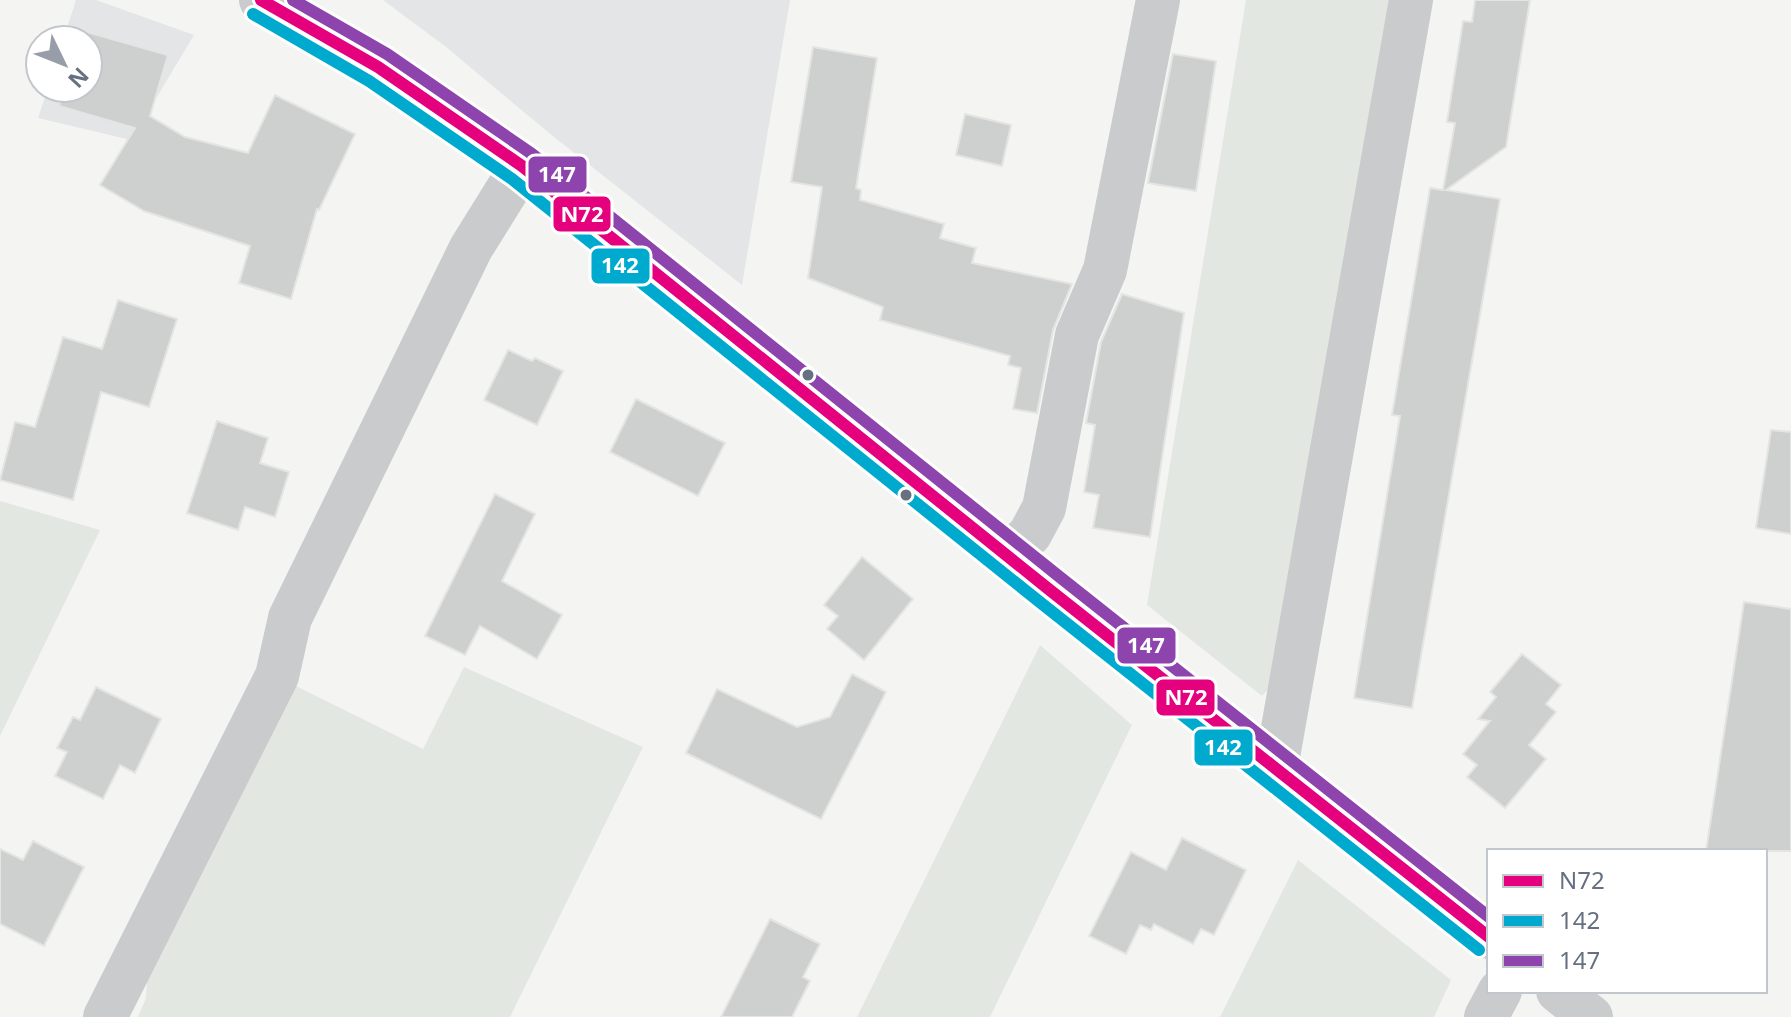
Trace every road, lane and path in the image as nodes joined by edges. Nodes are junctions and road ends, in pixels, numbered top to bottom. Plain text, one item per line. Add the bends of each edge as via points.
1 (261, 0) edge
2 (1158, 0) edge
3 (1411, 0) edge
4 (522, 166) junction
5 (1008, 556) junction
6 (1276, 768) junction
7 (1487, 935) edge
8 (1499, 993) edge
9 (1561, 993) edge
10 (105, 1017) edge
11 (1486, 1017) edge
12 (1591, 1017) edge

1 - 4 street via 378,67
2 - 5 street via 1105,270 1077,335 1044,508 1030,534
3 - 6 street
4 - 5 street
4 - 10 street via 471,248 290,618 277,676
5 - 6 street
6 - 7 street
8 - 11 street
9 - 12 street

